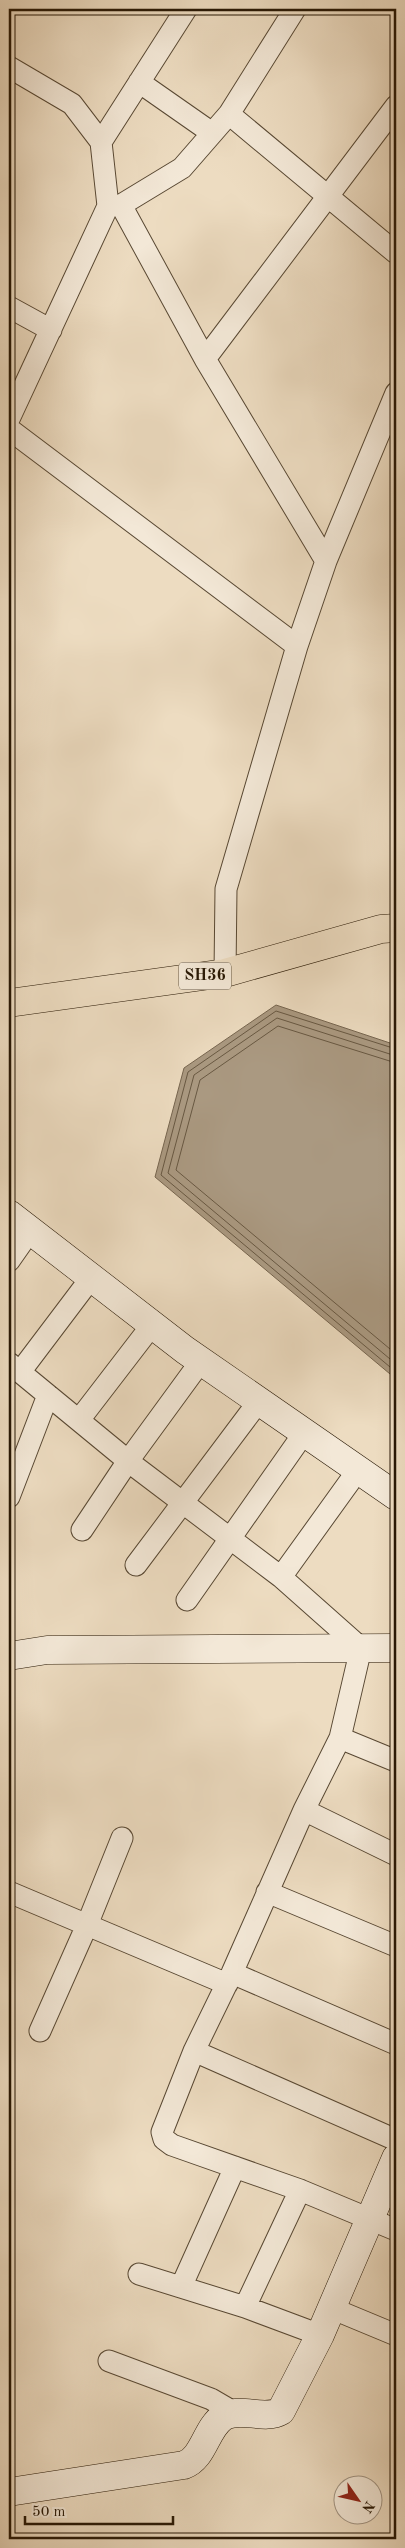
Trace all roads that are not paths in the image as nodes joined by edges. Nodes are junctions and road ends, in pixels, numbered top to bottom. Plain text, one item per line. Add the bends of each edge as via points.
1 (186, 9) edge
2 (295, 9) edge
3 (9, 68) edge
4 (139, 82) junction
5 (396, 106) edge
6 (229, 114) junction
7 (212, 134) junction
8 (101, 142) junction
9 (329, 198) junction
10 (115, 205) junction
11 (396, 254) edge
12 (9, 307) edge
13 (51, 330) junction
14 (206, 359) junction
15 (396, 393) edge
16 (9, 419) edge
17 (9, 429) edge
18 (326, 561) junction
19 (297, 646) junction
20 (396, 928) edge
21 (225, 972) junction
22 (9, 1003) edge
23 (9, 1214) edge
24 (30, 1231) junction
25 (9, 1261) edge
26 (91, 1278) junction
27 (152, 1325) junction
28 (201, 1361) junction
29 (14, 1368) edge
30 (48, 1395) junction
31 (259, 1401) junction
32 (79, 1420) junction
33 (304, 1432) junction
34 (128, 1461) junction
35 (358, 1470) junction
36 (396, 1496) edge
37 (9, 1497) edge
38 (182, 1503) junction
39 (82, 1530) dead end
40 (230, 1539) junction
41 (136, 1565) dead end
42 (281, 1577) junction
43 (187, 1600) dead end
44 (361, 1648) junction
45 (396, 1648) edge
46 (9, 1656) edge
47 (340, 1738) junction
48 (396, 1760) edge
49 (304, 1810) junction
50 (122, 1838) dead end
51 (396, 1855) edge
52 (9, 1892) edge
53 (267, 1892) junction
54 (88, 1925) junction
55 (396, 1946) edge
56 (230, 1979) junction
57 (40, 2031) dead end
58 (396, 2044) edge
59 (194, 2051) junction
60 (396, 2140) edge
61 (396, 2158) edge
62 (235, 2167) junction
63 (300, 2190) junction
64 (369, 2220) junction
65 (396, 2230) edge
66 (139, 2274) dead end
67 (181, 2287) junction
68 (245, 2307) junction
69 (332, 2308) junction
70 (320, 2335) junction
71 (396, 2335) edge
72 (109, 2361) dead end
73 (235, 2413) junction
74 (9, 2492) edge

1 - 4 street
2 - 6 street
3 - 8 street via 72,104
4 - 7 street
4 - 8 street
5 - 9 street
6 - 7 street
6 - 9 street
7 - 10 street via 182,168
8 - 10 street
9 - 11 street
9 - 14 street
10 - 13 street
10 - 14 street
12 - 13 street
13 - 16 street
14 - 18 street
15 - 18 street
17 - 19 street
18 - 19 street
19 - 21 street via 226,889
20 - 21 main road, SH36 via 381,929
21 - 22 main road, SH36
23 - 24 main road
24 - 25 street
24 - 26 main road
26 - 27 main road
26 - 29 street
27 - 28 main road
27 - 32 street
28 - 31 main road
28 - 34 street
29 - 30 street
30 - 32 street
30 - 37 street
31 - 33 main road
31 - 38 street
32 - 34 street
33 - 35 main road
33 - 40 street
34 - 38 street
34 - 39 street
35 - 36 main road
35 - 42 street
38 - 40 street
38 - 41 street
40 - 42 street
40 - 43 street
42 - 44 street
44 - 45 main road
44 - 46 main road via 47,1650
44 - 47 street
47 - 48 street
47 - 49 street
49 - 51 street
49 - 53 street
50 - 54 street
52 - 54 street
53 - 55 street
53 - 56 street
54 - 56 street
54 - 57 street
56 - 58 street
56 - 59 street
59 - 60 street
59 - 62 street via 162,2132 164,2139 172,2145
61 - 64 main road
62 - 63 street
62 - 67 street
63 - 64 street
63 - 68 street
64 - 65 street
64 - 69 main road
66 - 67 street
67 - 68 street
68 - 70 street
69 - 70 main road
69 - 71 street
70 - 73 main road via 281,2411 272,2414
72 - 73 street via 211,2399
73 - 74 main road via 217,2421 188,2464

